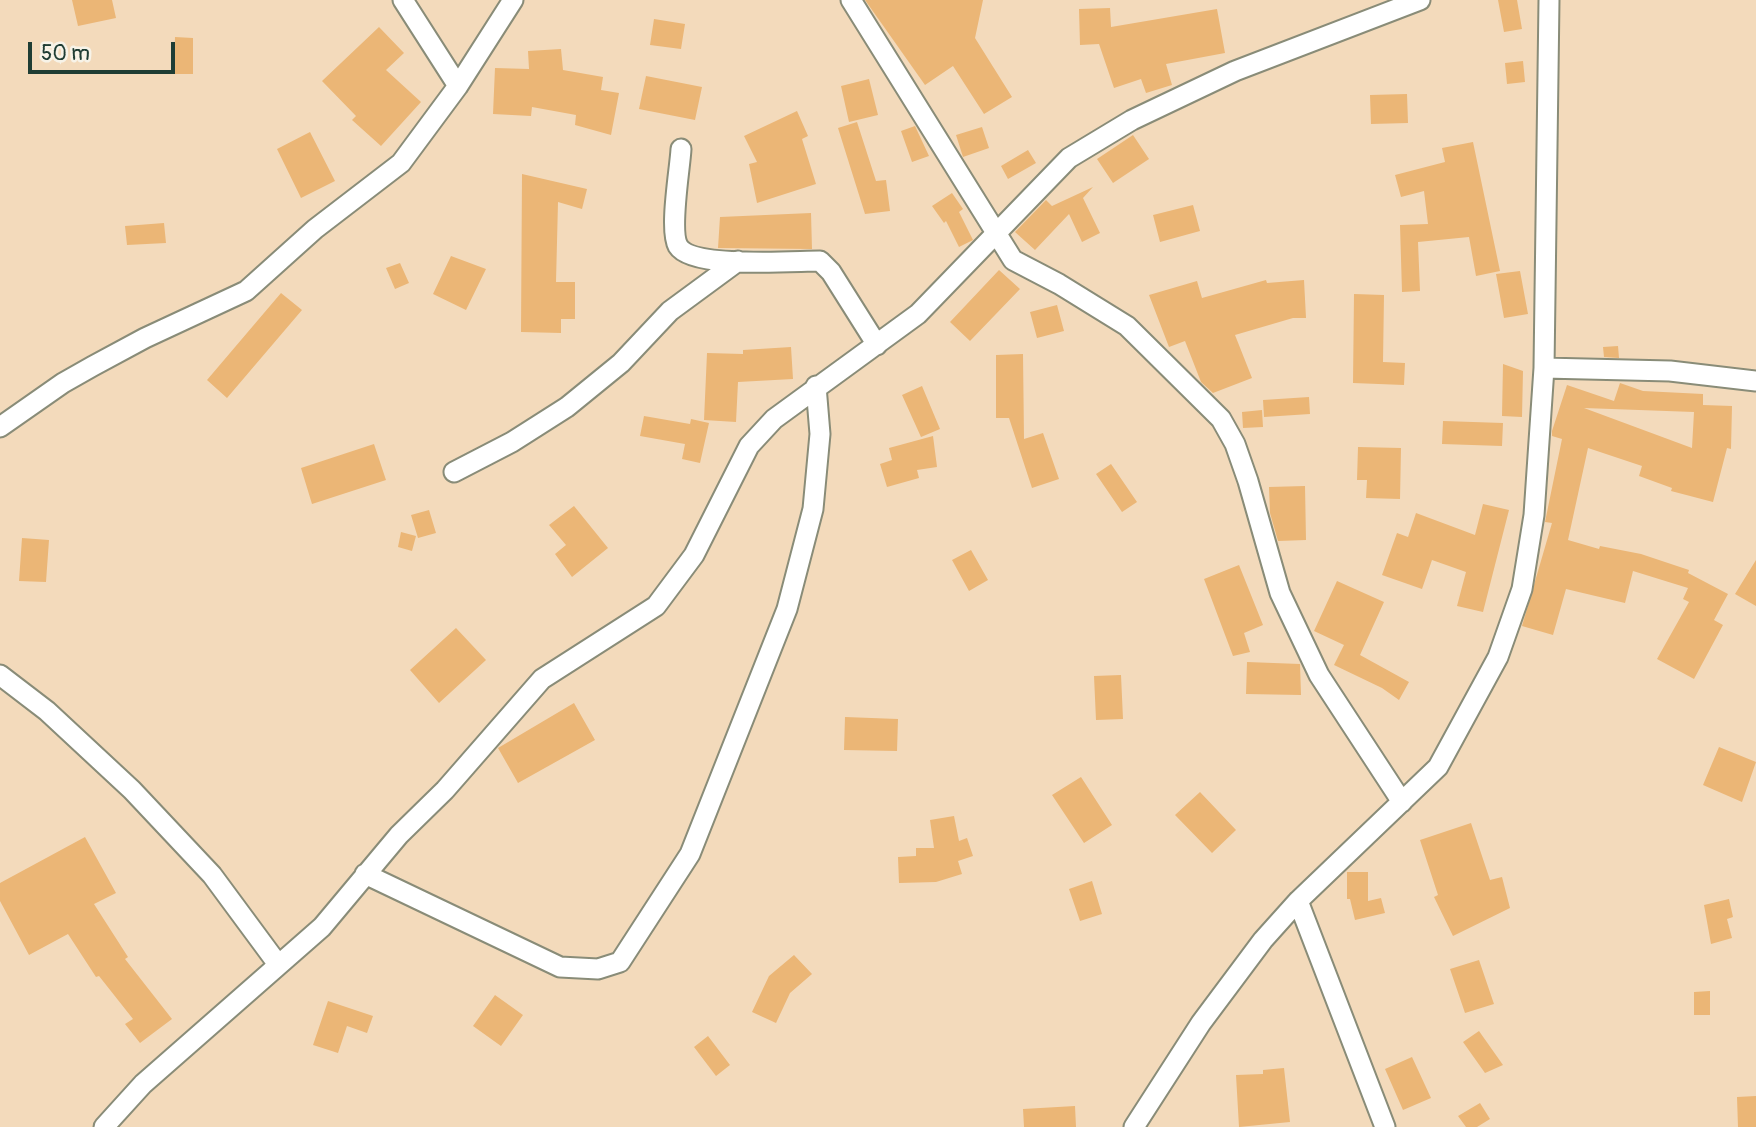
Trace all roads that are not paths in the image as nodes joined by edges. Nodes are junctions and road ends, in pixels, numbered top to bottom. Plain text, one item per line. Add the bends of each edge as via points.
1 (402, 0) edge
2 (513, 0) edge
3 (851, 0) edge
4 (1420, 0) edge
5 (1549, 0) edge
6 (458, 86) junction
7 (681, 149) dead end
8 (994, 233) junction
9 (737, 261) junction
10 (877, 345) junction
11 (1544, 368) junction
12 (1756, 381) edge
13 (816, 386) junction
14 (0, 427) edge
15 (454, 472) dead end
16 (0, 675) edge
17 (1402, 802) junction
18 (365, 874) junction
19 (1298, 901) junction
20 (277, 963) junction
21 (104, 1127) edge
22 (1134, 1127) edge
23 (1385, 1127) edge

1 - 6 street
2 - 6 street
3 - 8 street
4 - 8 street via 1235,71 1132,120 1069,158
5 - 11 street
6 - 14 street via 401,163 315,229 246,291 93,366
7 - 9 street via 677,244 688,256
8 - 10 street via 918,314
8 - 17 street via 1013,260 1127,326 1221,419 1248,481 1280,593 1319,675
9 - 10 street via 820,261
9 - 15 street via 670,311 621,363 567,407
10 - 13 street
11 - 12 street via 1670,371
11 - 17 street via 1534,515 1522,589 1498,657 1438,767
13 - 18 street via 749,446 695,555 656,606 542,679
13 - 18 street via 820,434 813,509 787,609 690,854 620,962 598,969 560,967
16 - 20 street via 47,711 132,790 212,875
17 - 19 street
18 - 20 street via 321,927
19 - 22 street via 1201,1023
19 - 23 street
20 - 21 street via 143,1084

